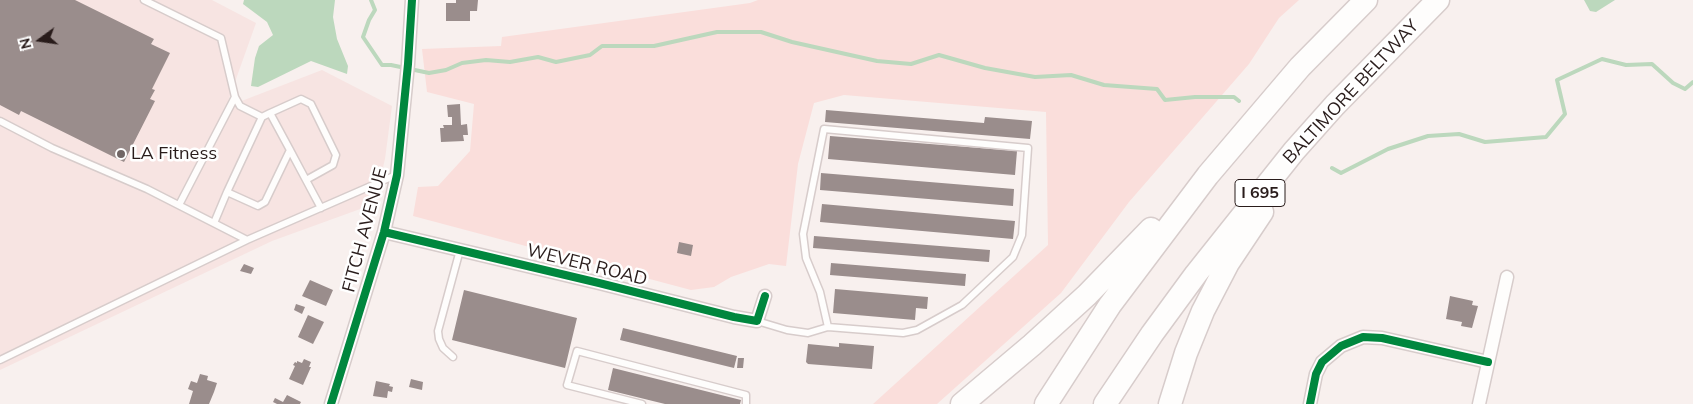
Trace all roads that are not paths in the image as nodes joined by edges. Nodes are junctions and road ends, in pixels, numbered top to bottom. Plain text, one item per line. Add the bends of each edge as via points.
1 (144, 0) edge
2 (412, 0) edge
3 (1366, 0) edge
4 (1438, 0) edge
5 (1450, 0) edge
6 (235, 98) junction
7 (270, 113) junction
8 (262, 117) junction
9 (0, 121) edge
10 (290, 150) junction
11 (397, 175) junction
12 (1208, 175) junction
13 (306, 180) junction
14 (227, 192) junction
15 (179, 206) junction
16 (321, 208) junction
17 (214, 223) junction
18 (384, 232) junction
19 (247, 240) junction
20 (460, 250) junction
21 (1507, 277) dead end
22 (765, 296) dead end
23 (757, 321) junction
24 (828, 327) junction
25 (453, 357) dead end
26 (0, 360) edge
27 (1488, 362) junction
28 (331, 404) edge
29 (642, 404) edge
30 (746, 404) edge
31 (962, 404) edge
32 (1046, 404) edge
33 (1105, 404) edge
34 (1170, 404) edge
35 (1310, 404) edge
36 (1479, 404) edge

1 - 6 lane via 221,38
2 - 11 street, FITCH AVENUE
3 - 12 highway, I 695 via 1300,68
4 - 33 highway, BALTIMORE BELTWAY / I 695 via 1294,151 1196,274
5 - 34 highway via 1306,159 1256,220 1202,312
6 - 8 lane via 240,106
6 - 15 lane
7 - 8 lane
7 - 10 lane
7 - 13 lane via 300,99 311,104 336,156 334,164
8 - 14 lane
9 - 15 lane
10 - 13 lane
10 - 14 lane via 265,202 258,206
11 - 16 lane
11 - 18 street, FITCH AVENUE
12 - 31 highway via 1087,295
12 - 32 highway, I 695 via 1110,305
13 - 16 lane
14 - 17 lane
15 - 17 lane
16 - 19 lane
17 - 19 lane
18 - 20 street, WEVER ROAD
18 - 28 street, FITCH AVENUE
19 - 26 lane
20 - 23 street, WEVER ROAD
20 - 25 lane via 438,331 443,348
21 - 27 street
22 - 23 street
23 - 24 lane via 808,333
24 - 24 lane via 903,333 917,330 962,305 1013,257 1022,235 1028,148 824,129 803,234 806,258 820,292
27 - 35 street via 1382,338 1363,337 1341,346 1322,362
27 - 36 street
29 - 30 lane via 567,385 577,351 746,395

